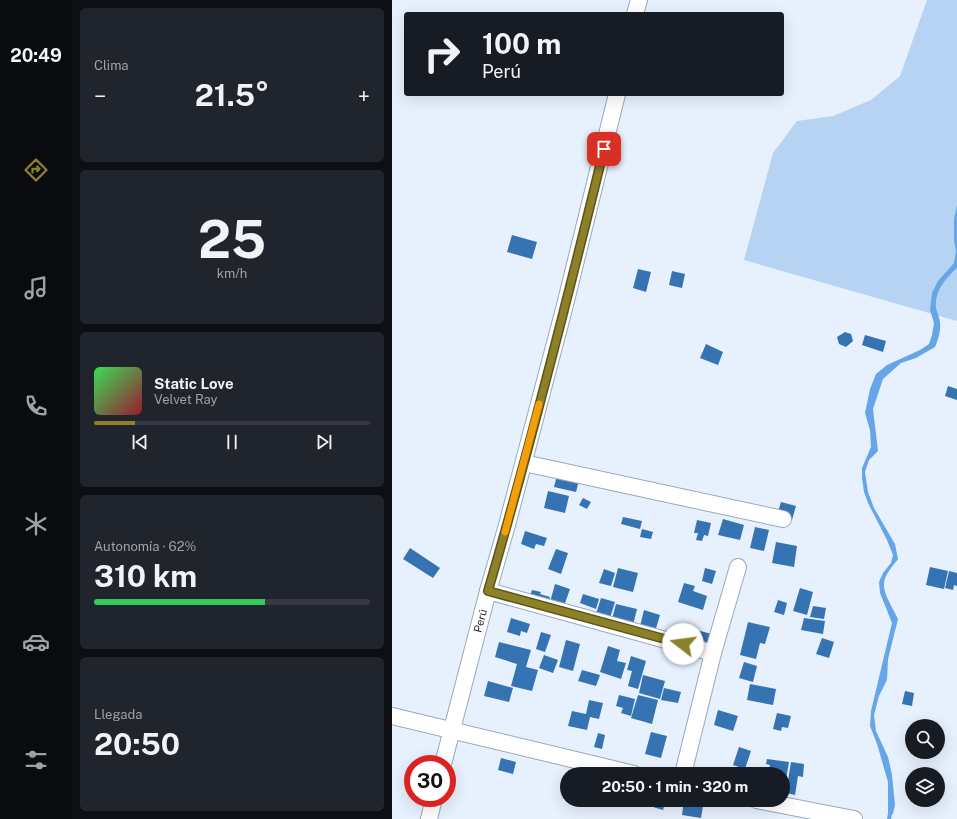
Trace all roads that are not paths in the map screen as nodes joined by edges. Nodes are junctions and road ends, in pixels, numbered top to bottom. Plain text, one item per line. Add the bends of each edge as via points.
1 (639, 0) edge
2 (636, 12) edge
3 (617, 96) edge
4 (524, 463) junction
5 (783, 519) dead end
6 (738, 567) dead end
7 (488, 591) junction
8 (713, 653) junction
9 (392, 716) edge
10 (452, 730) junction
11 (445, 755) edge
12 (605, 767) edge
13 (685, 767) edge
14 (432, 807) edge
15 (790, 807) edge
16 (429, 819) edge
17 (854, 819) edge

1 - 2 street
3 - 4 street, Perú
4 - 5 street
4 - 7 street, Perú
6 - 8 street
7 - 8 street
7 - 10 street, Perú
8 - 13 street
9 - 10 street
10 - 11 street, Perú
10 - 12 street
14 - 16 street
15 - 17 street

